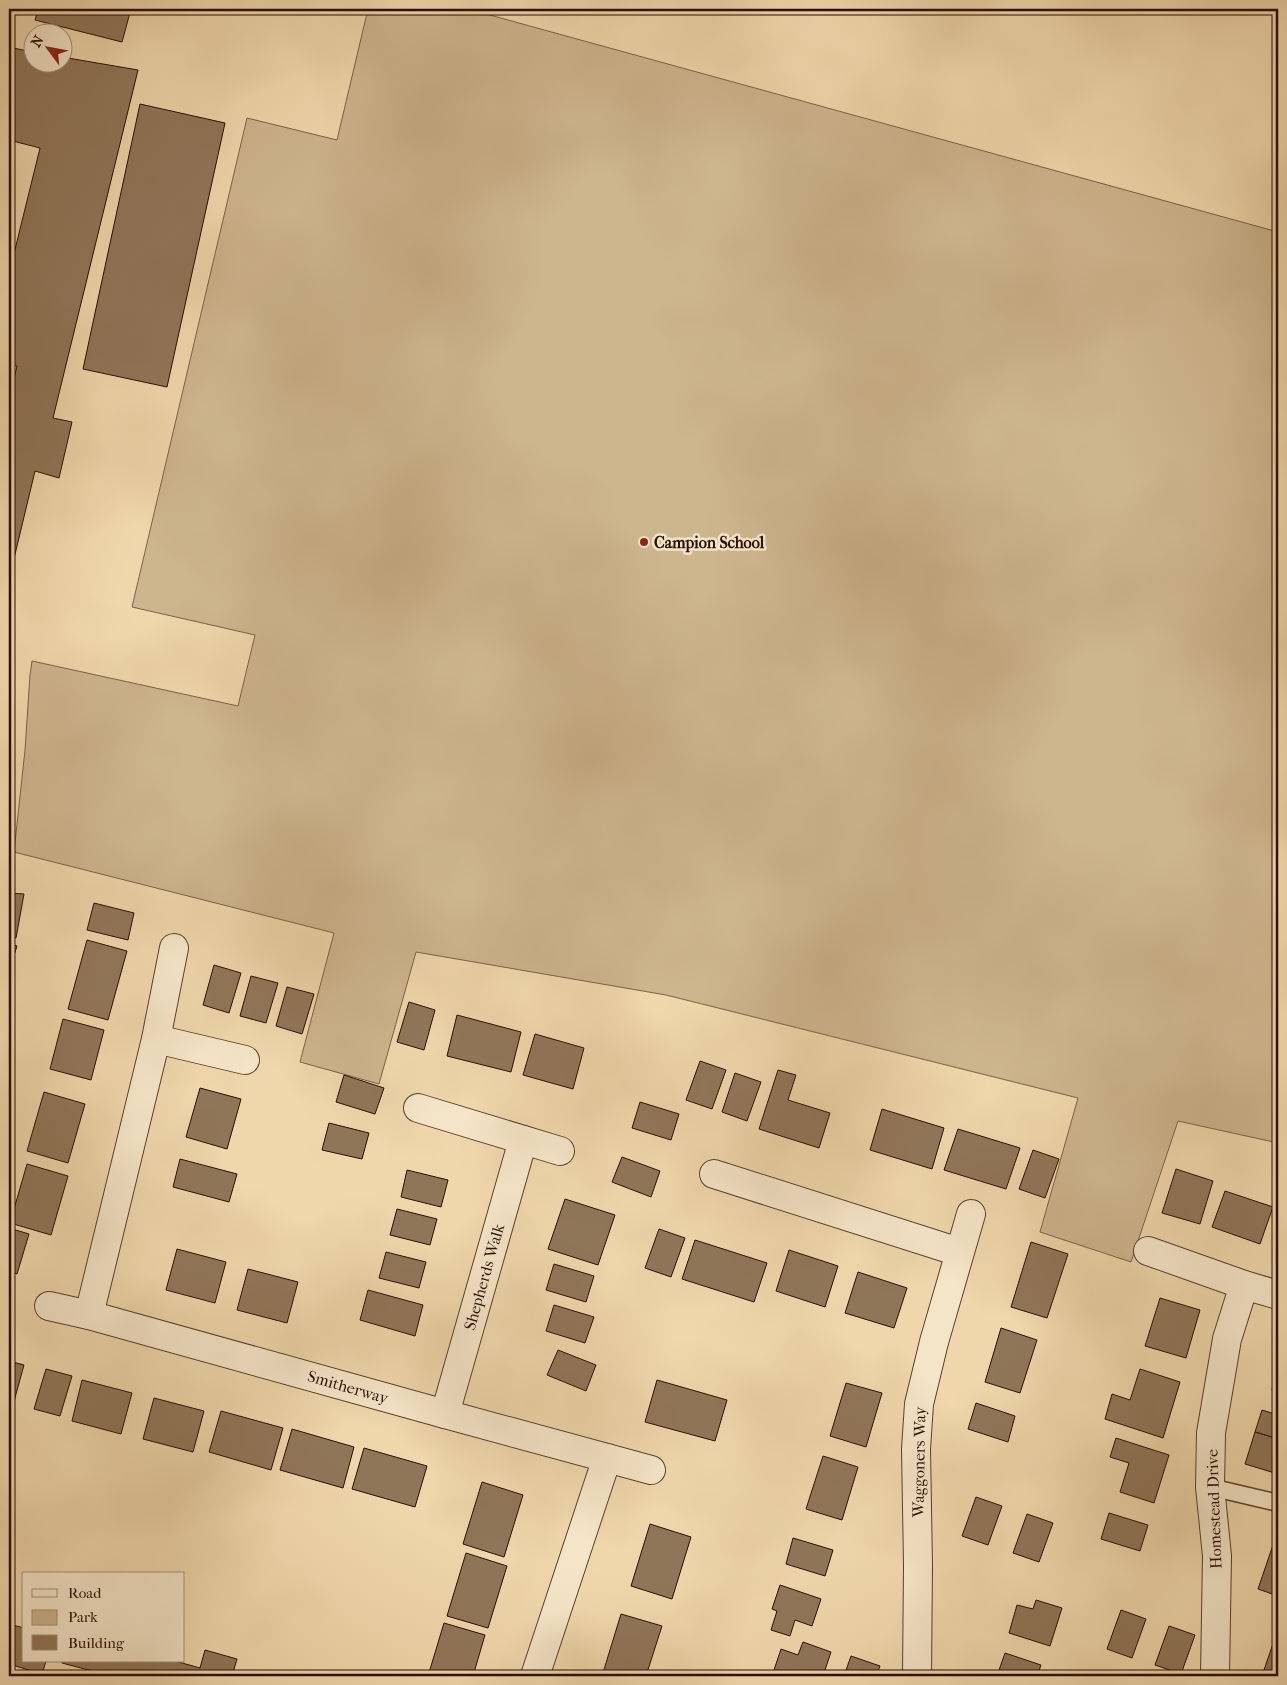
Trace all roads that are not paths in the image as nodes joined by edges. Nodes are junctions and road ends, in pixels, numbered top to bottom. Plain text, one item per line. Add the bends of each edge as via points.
1 (174, 948) dead end
2 (156, 1039) junction
3 (245, 1060) dead end
4 (418, 1108) dead end
5 (523, 1140) junction
6 (560, 1151) dead end
7 (714, 1174) dead end
8 (971, 1214) dead end
9 (1148, 1251) dead end
10 (959, 1252) junction
11 (1244, 1285) junction
12 (1278, 1295) edge
13 (49, 1306) dead end
14 (90, 1315) junction
15 (445, 1414) junction
16 (607, 1458) junction
17 (651, 1470) dead end
18 (1210, 1487) junction
19 (1278, 1503) edge
20 (535, 1676) edge
21 (917, 1676) edge
22 (1215, 1676) edge

1 - 2 street
2 - 3 street
2 - 14 street
4 - 5 street
5 - 6 street
5 - 15 street, Shepherds Walk
7 - 10 street
8 - 10 street, Waggoners Way
9 - 11 street
10 - 21 street, Waggoners Way via 918,1404
11 - 12 street
11 - 18 street, Homestead Drive via 1227,1339 1211,1433
13 - 14 street, Smitherway
14 - 15 street, Smitherway
15 - 16 street, Smitherway
16 - 17 street, Smitherway
16 - 20 street
18 - 19 lane
18 - 22 street, Homestead Drive via 1217,1556

